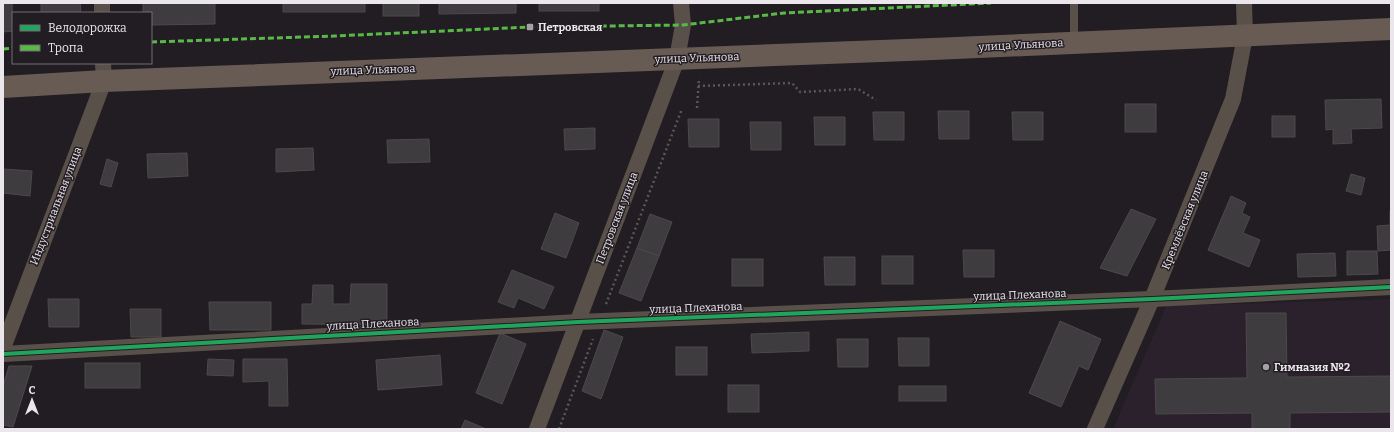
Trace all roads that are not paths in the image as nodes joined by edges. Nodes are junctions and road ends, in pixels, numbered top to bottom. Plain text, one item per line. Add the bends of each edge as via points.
1 (682, 3) edge
2 (1074, 3) edge
3 (1244, 3) edge
4 (1391, 29) edge
5 (1245, 36) junction
6 (1074, 42) junction
7 (677, 59) junction
8 (104, 72) edge
9 (3, 87) edge
10 (1391, 287) edge
11 (1152, 299) junction
12 (578, 322) junction
13 (3, 348) edge
14 (3, 354) edge
15 (537, 429) edge
16 (1095, 429) edge

1 - 7 street, Петровская улица via 683,25
2 - 6 lane
3 - 5 street, Кремлёвская улица
4 - 5 main road, улица Ульянова
5 - 6 main road, улица Ульянова
5 - 11 street, Кремлёвская улица via 1233,100
6 - 7 main road, улица Ульянова
7 - 8 main road, улица Ульянова
7 - 12 street, Петровская улица
8 - 9 main road, улица Ульянова
8 - 13 street, Индустриальная улица
10 - 11 street, улица Плеханова
11 - 12 street, улица Плеханова
11 - 16 street, Кремлёвская улица
12 - 14 street, улица Плеханова
12 - 15 street, Петровская улица

